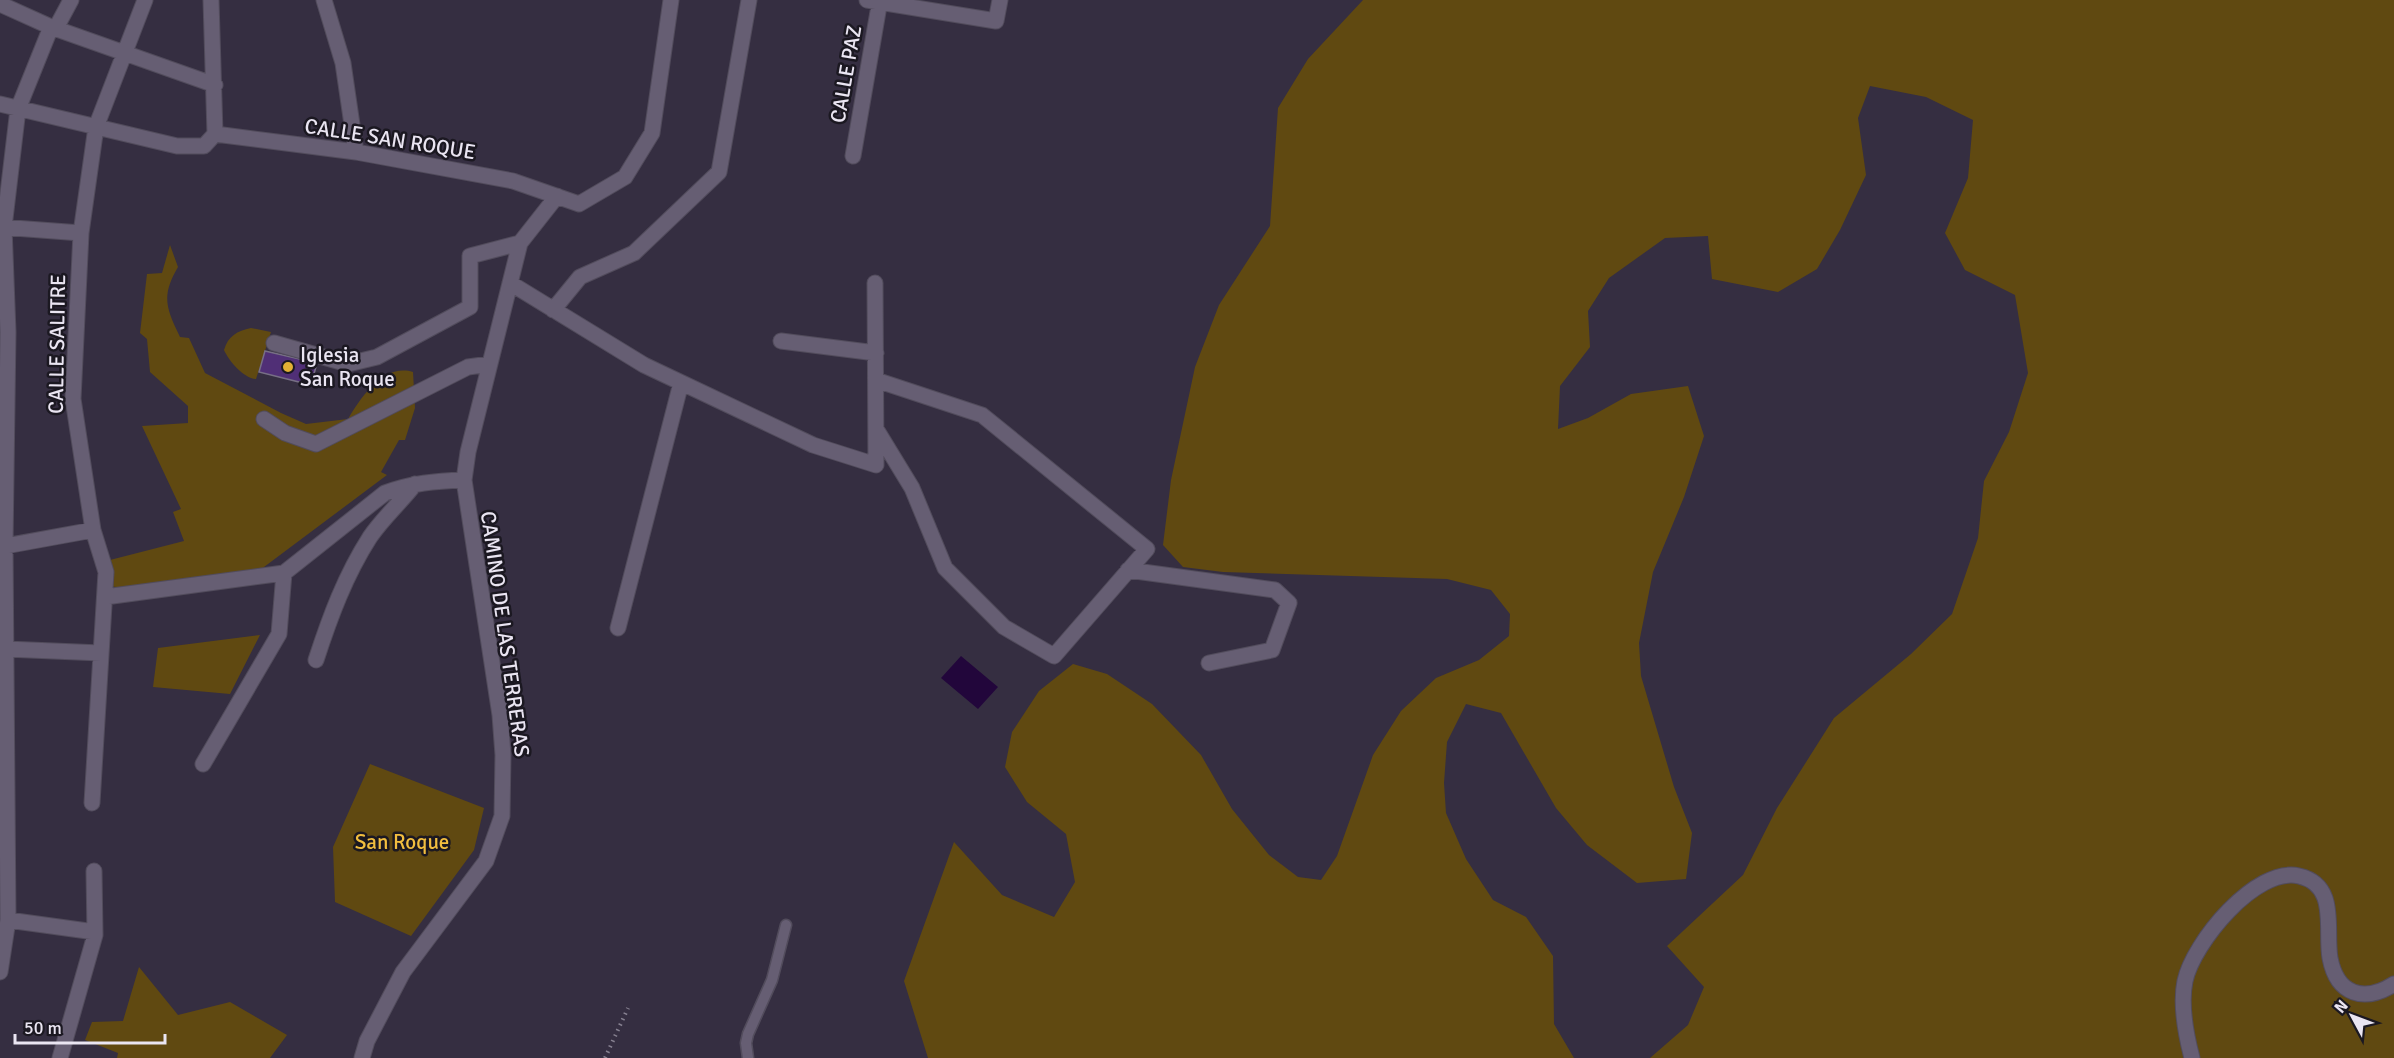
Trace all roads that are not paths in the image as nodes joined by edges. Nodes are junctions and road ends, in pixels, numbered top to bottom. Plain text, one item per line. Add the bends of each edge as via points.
1 (70, 0) edge
2 (145, 0) edge
3 (211, 0) edge
4 (324, 0) edge
5 (671, 0) edge
6 (749, 0) edge
7 (1000, 0) edge
8 (876, 1) edge
9 (0, 4) edge
10 (54, 28) junction
11 (123, 52) junction
12 (215, 85) junction
13 (0, 104) edge
14 (18, 109) junction
15 (96, 127) junction
16 (215, 134) junction
17 (356, 152) junction
18 (853, 156) dead end
19 (557, 196) junction
20 (2, 227) edge
21 (81, 233) junction
22 (520, 243) junction
23 (510, 283) junction
24 (875, 283) dead end
25 (554, 310) junction
26 (781, 341) dead end
27 (274, 343) dead end
28 (4, 344) edge
29 (876, 353) junction
30 (490, 364) junction
31 (876, 380) junction
32 (681, 383) junction
33 (264, 419) dead end
34 (876, 429) junction
35 (464, 480) junction
36 (415, 484) junction
37 (93, 531) junction
38 (3, 546) edge
39 (1128, 570) junction
40 (284, 573) junction
41 (105, 597) junction
42 (618, 628) dead end
43 (6, 649) junction
44 (101, 653) junction
45 (316, 660) dead end
46 (1209, 663) dead end
47 (3, 727) edge
48 (203, 764) dead end
49 (92, 803) dead end
50 (94, 872) dead end
51 (8, 920) junction
52 (786, 925) dead end
53 (94, 932) junction
54 (0, 972) edge
55 (2394, 984) edge
56 (60, 1058) edge
57 (362, 1058) edge
58 (748, 1058) edge
59 (2192, 1058) edge

1 - 10 street
2 - 11 street, CALLE SALITRE
3 - 12 street
4 - 17 street via 343,63
5 - 19 street, CALLE SAN ROQUE via 652,133 625,177 579,204
6 - 25 street via 719,172 634,253 580,277
7 - 8 street via 996,21
8 - 18 street, CALLE PAZ
9 - 10 street
10 - 11 street
10 - 14 street
11 - 12 street
11 - 15 street, CALLE SALITRE
12 - 16 street
13 - 14 street
14 - 15 street
14 - 20 street
15 - 16 street via 177,146 204,146
15 - 21 street, CALLE SALITRE
16 - 17 street, CALLE SAN ROQUE
17 - 19 street, CALLE SAN ROQUE via 513,181
19 - 22 street, CAMINO DE LAS TERRERAS
20 - 21 street
20 - 28 street
21 - 37 street, CALLE SALITRE via 73,399
22 - 23 street, CAMINO DE LAS TERRERAS
22 - 27 street via 470,256 470,307 377,357 348,364
23 - 25 street
23 - 30 street, CAMINO DE LAS TERRERAS
24 - 29 street
25 - 32 street
26 - 29 street
28 - 38 street
29 - 31 street
30 - 33 street via 468,367 316,444 285,433
30 - 35 street, CAMINO DE LAS TERRERAS
31 - 34 street
31 - 39 street via 982,414 1147,549
32 - 34 street via 813,445 876,465
32 - 42 street
34 - 39 street via 912,488 945,568 1004,627 1054,656
35 - 36 street
35 - 57 street, CAMINO DE LAS TERRERAS via 500,716 502,816 486,861 403,972
36 - 40 street via 385,493
36 - 45 street via 372,535 351,568 334,603
37 - 38 street
37 - 41 street, CALLE SALITRE via 106,572
38 - 43 street
39 - 46 street via 1275,590 1289,603 1272,650
40 - 41 street
40 - 48 street via 279,634
41 - 44 street, CALLE SALITRE
43 - 44 street
43 - 47 street
44 - 49 street, CALLE SALITRE
47 - 51 street
50 - 53 street
51 - 53 street
51 - 54 street
52 - 58 lane via 772,980 748,1035
53 - 56 street
55 - 59 street via 2380,993 2355,994 2346,988 2332,966 2328,904 2322,891 2301,876 2278,876 2235,905 2216,924 2196,955 2185,981 2184,996

